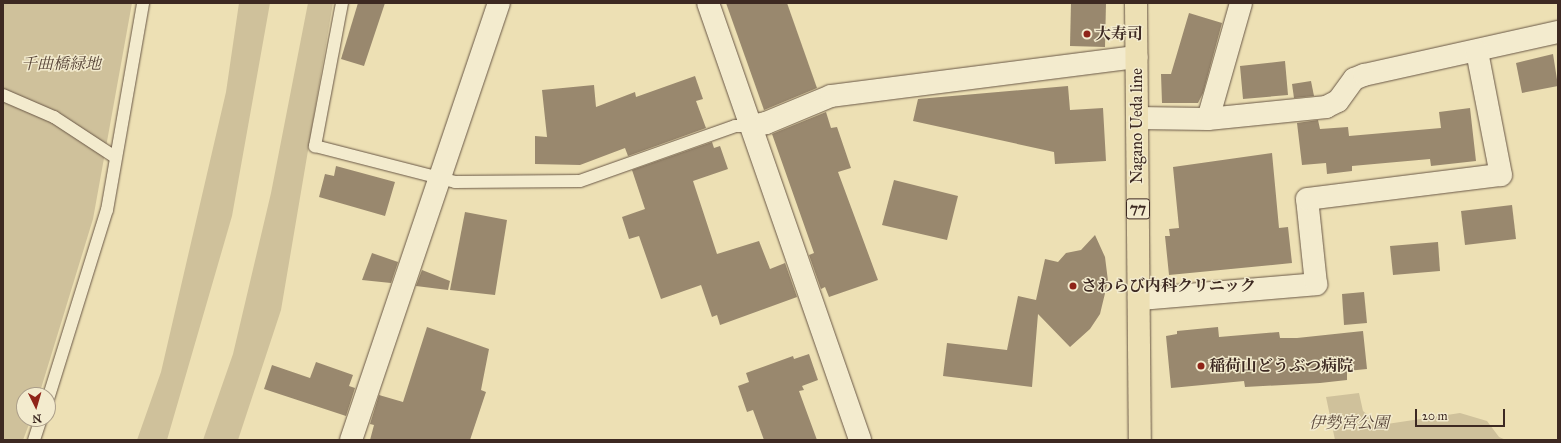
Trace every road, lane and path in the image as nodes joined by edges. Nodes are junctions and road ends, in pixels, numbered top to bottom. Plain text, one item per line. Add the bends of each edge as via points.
1 (143, 3) edge
2 (342, 3) edge
3 (499, 3) edge
4 (708, 3) edge
5 (1136, 3) edge
6 (1241, 3) edge
7 (1558, 32) edge
8 (1477, 51) junction
9 (1137, 57) junction
10 (3, 95) edge
11 (1137, 118) junction
12 (1208, 119) junction
13 (751, 126) junction
14 (115, 156) junction
15 (441, 177) junction
16 (1139, 300) junction
17 (52, 387) edge
18 (38, 427) edge
19 (34, 440) edge
20 (351, 440) edge
21 (860, 440) edge
22 (1140, 440) edge

1 - 14 lane
2 - 15 lane via 315,146
3 - 15 street
4 - 13 street
5 - 9 main road, Nagano Ueda line / 77
6 - 12 street
7 - 8 street
8 - 12 street via 1364,75 1354,79 1338,101 1326,107
8 - 16 street via 1501,175 1307,199 1316,284
9 - 11 main road, Nagano Ueda line / 77
9 - 13 street via 830,96 766,123
10 - 14 lane via 54,117
11 - 12 street
11 - 16 main road, Nagano Ueda line / 77
13 - 15 lane via 735,126 580,181 456,182
13 - 21 street
14 - 17 lane via 107,210
15 - 20 street
16 - 22 main road, Nagano Ueda line / 77
18 - 19 lane

